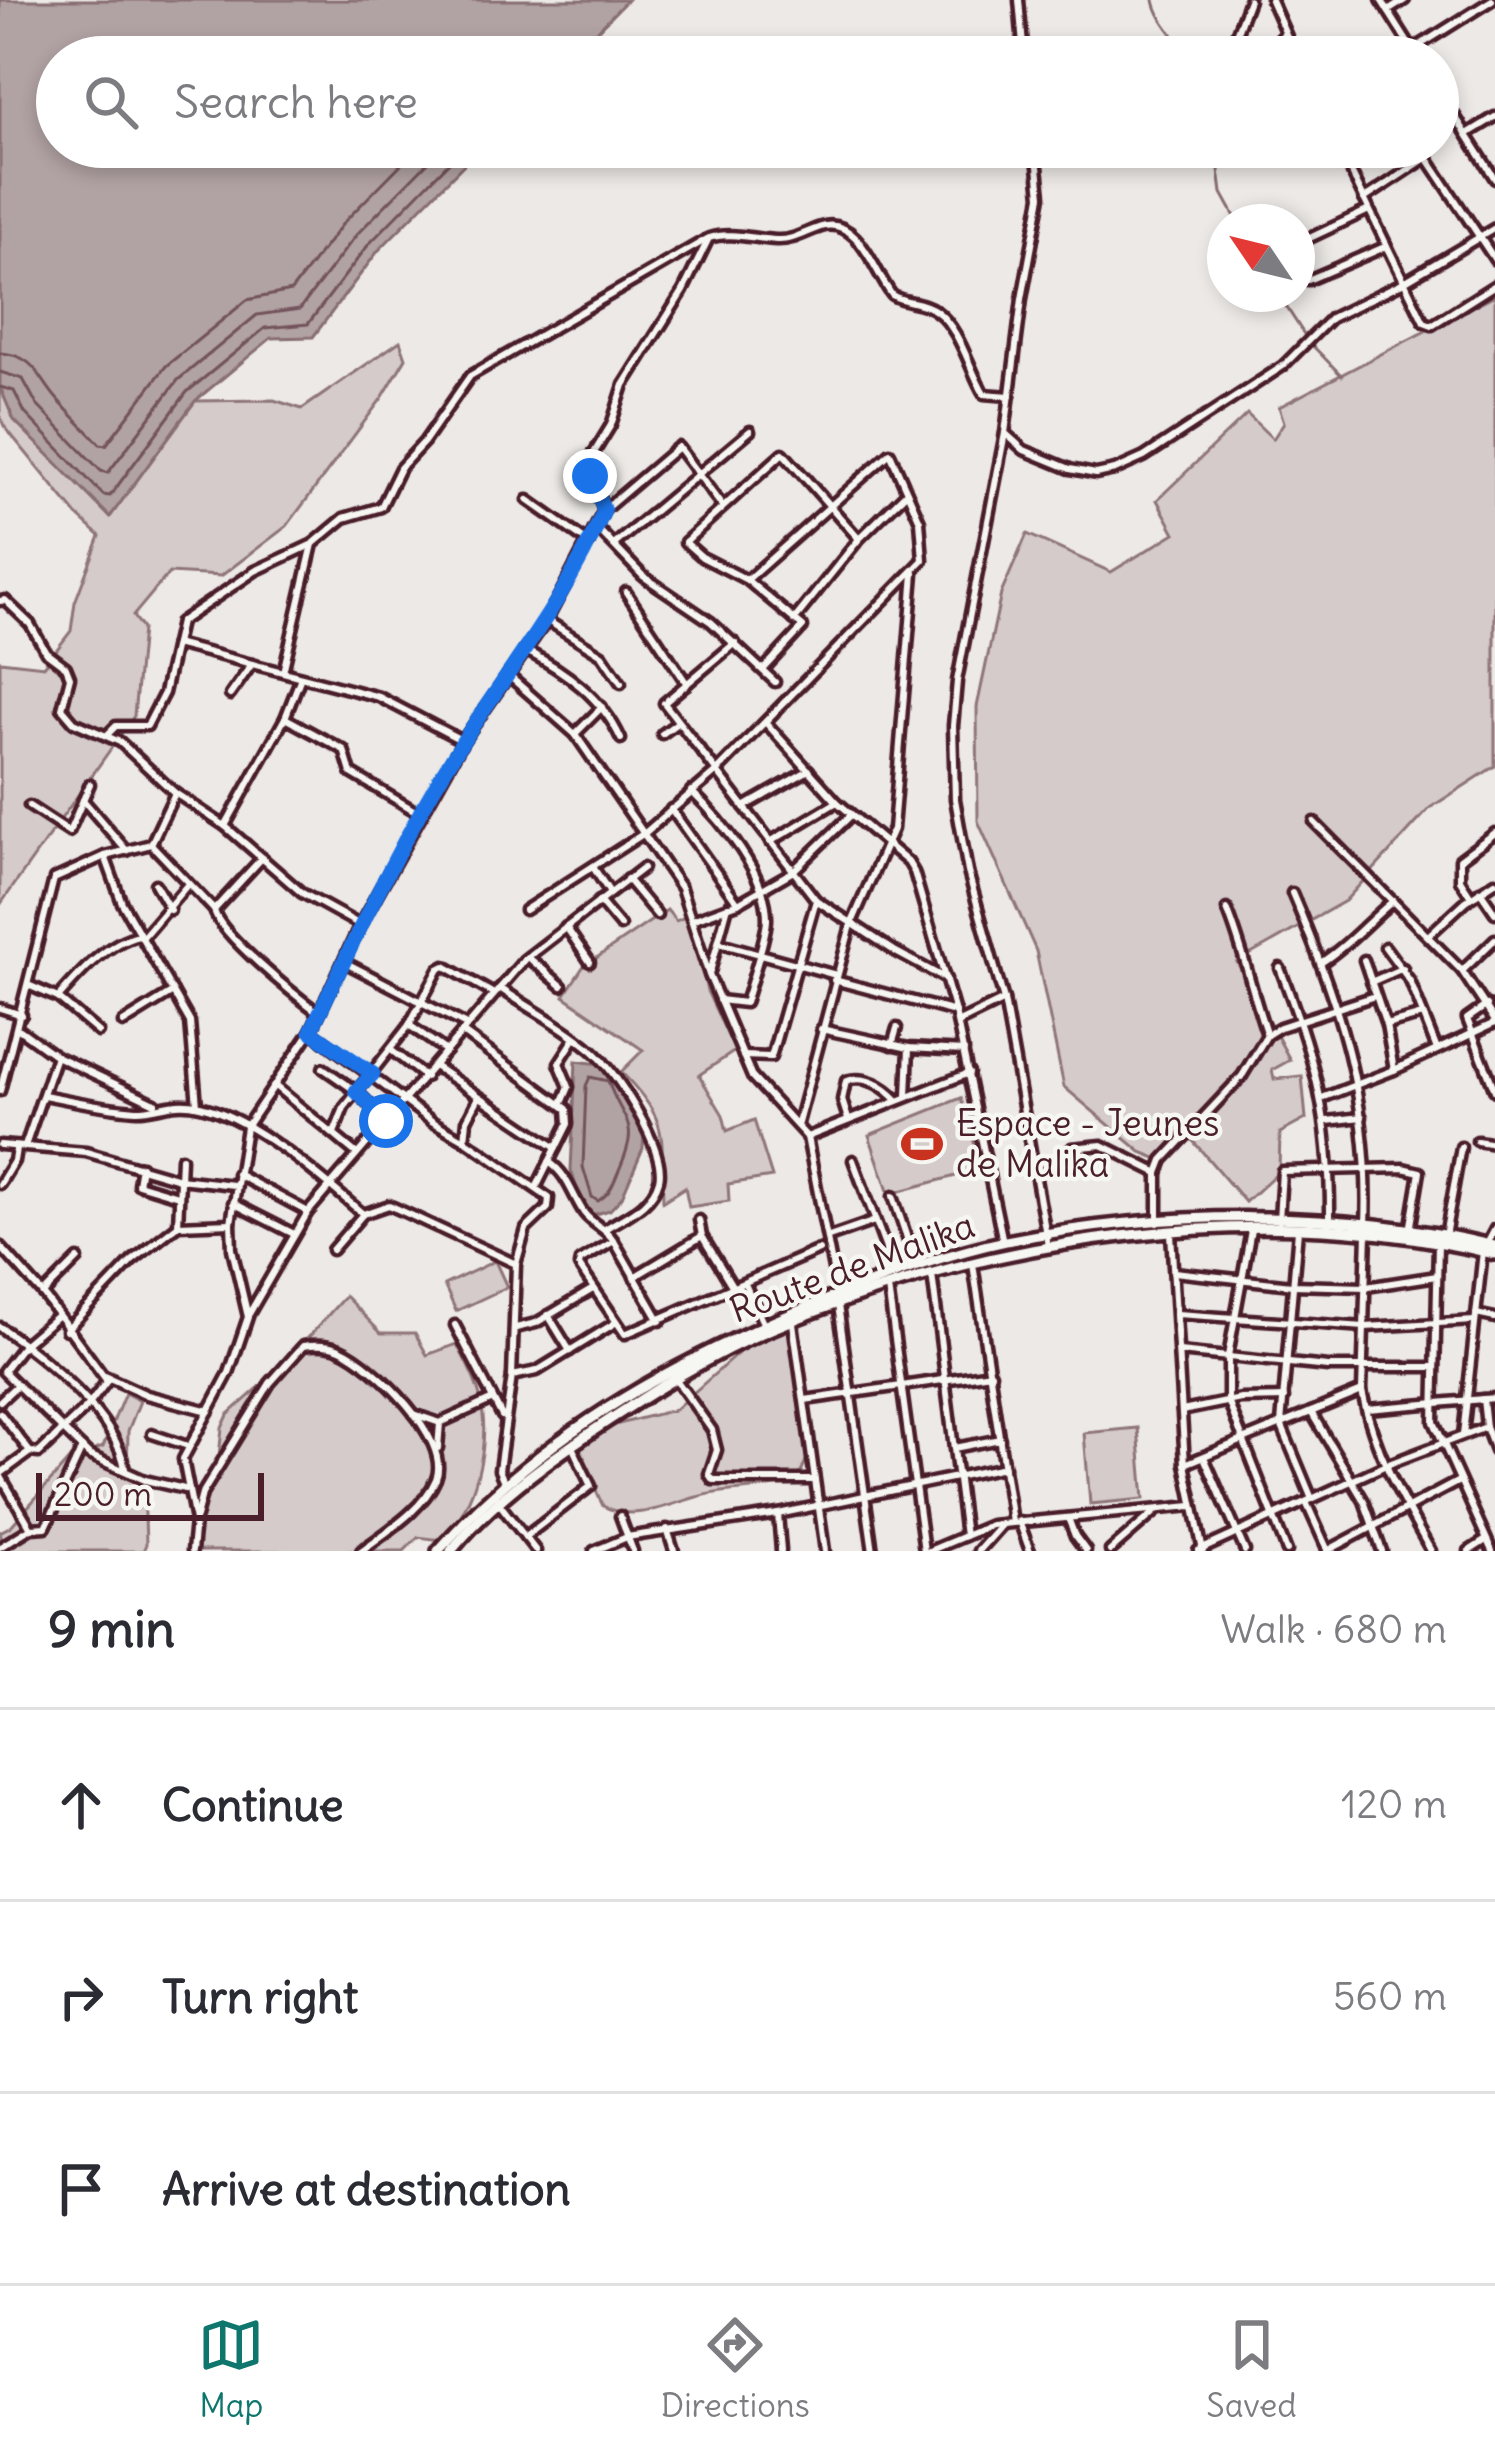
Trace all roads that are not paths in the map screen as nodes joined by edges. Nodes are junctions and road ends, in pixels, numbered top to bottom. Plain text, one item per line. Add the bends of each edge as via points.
1 (1019, 0) edge
2 (1248, 0) edge
3 (1270, 0) edge
4 (1382, 0) edge
5 (1405, 0) edge
6 (1492, 0) edge
7 (1388, 11) junction
8 (1285, 34) edge
9 (1022, 36) edge
10 (1235, 36) edge
11 (1404, 36) edge
12 (1440, 36) edge
13 (1495, 117) edge
14 (1459, 123) edge
15 (1467, 134) junction
16 (1038, 168) edge
17 (1349, 168) edge
18 (1412, 168) edge
19 (1434, 168) edge
20 (1494, 173) edge
21 (1364, 199) junction
22 (1370, 209) junction
23 (1495, 228) edge
24 (1315, 235) edge
25 (1480, 237) junction
26 (710, 238) junction
27 (1387, 246) junction
28 (1495, 260) edge
29 (1315, 277) edge
30 (1404, 282) junction
31 (1495, 285) edge
32 (1010, 396) junction
33 (750, 431) dead end
34 (1005, 433) junction
35 (697, 474) junction
36 (908, 490) junction
37 (528, 500) dead end
38 (722, 506) junction
39 (830, 506) junction
40 (604, 511) junction
41 (597, 528) junction
42 (860, 539) junction
43 (589, 543) junction
44 (313, 544) junction
45 (613, 545) junction
46 (914, 569) junction
47 (747, 580) junction
48 (0, 590) edge
49 (626, 592) dead end
50 (3, 601) edge
51 (547, 620) junction
52 (794, 620) junction
53 (735, 643) junction
54 (175, 644) junction
55 (525, 650) junction
56 (252, 664) junction
57 (763, 670) junction
58 (283, 672) junction
59 (301, 676) junction
60 (508, 676) junction
61 (775, 682) dead end
62 (621, 683) dead end
63 (687, 684) junction
64 (230, 694) dead end
65 (602, 706) junction
66 (285, 718) junction
67 (766, 722) junction
68 (676, 723) junction
69 (108, 734) junction
70 (574, 734) junction
71 (662, 734) dead end
72 (620, 739) dead end
73 (463, 741) junction
74 (809, 770) junction
75 (717, 771) junction
76 (90, 784) dead end
77 (691, 791) junction
78 (176, 793) junction
79 (83, 800) junction
80 (837, 802) junction
81 (29, 806) dead end
82 (743, 808) junction
83 (670, 809) junction
84 (422, 814) junction
85 (851, 815) junction
86 (1314, 822) dead end
87 (225, 826) junction
88 (646, 832) junction
89 (1494, 836) edge
90 (770, 842) junction
91 (151, 844) junction
92 (887, 845) junction
93 (127, 851) junction
94 (105, 856) junction
95 (262, 858) junction
96 (593, 867) junction
97 (643, 868) dead end
98 (792, 872) junction
99 (628, 879) junction
100 (1495, 882) edge
101 (155, 884) dead end
102 (188, 884) junction
103 (760, 890) junction
104 (1480, 891) junction
105 (610, 893) junction
106 (1292, 893) dead end
107 (1471, 898) junction
108 (816, 900) junction
109 (1393, 901) junction
110 (599, 902) junction
111 (738, 903) junction
112 (728, 906) junction
113 (1227, 909) dead end
114 (170, 910) junction
115 (214, 910) junction
116 (525, 910) dead end
117 (1495, 913) edge
118 (657, 915) dead end
119 (692, 920) junction
120 (360, 925) junction
121 (851, 925) junction
122 (620, 926) dead end
123 (566, 927) junction
124 (141, 936) junction
125 (1428, 936) junction
126 (1495, 939) edge
127 (720, 943) junction
128 (1385, 947) dead end
129 (757, 953) junction
130 (528, 957) junction
131 (1364, 960) dead end
132 (344, 962) junction
133 (590, 962) dead end
134 (799, 962) junction
135 (1322, 962) junction
136 (1280, 968) dead end
137 (1403, 968) junction
138 (1462, 971) junction
139 (709, 975) junction
140 (835, 977) junction
141 (946, 979) junction
142 (1371, 982) junction
143 (28, 985) junction
144 (562, 986) dead end
145 (497, 991) junction
146 (172, 992) junction
147 (1375, 996) junction
148 (58, 998) junction
149 (719, 1000) junction
150 (1004, 1000) junction
151 (420, 1004) junction
152 (1487, 1005) junction
153 (0, 1008) edge
154 (1338, 1008) junction
155 (956, 1012) junction
156 (319, 1013) junction
157 (22, 1016) junction
158 (1423, 1016) junction
159 (1301, 1021) junction
160 (1495, 1022) edge
161 (123, 1023) dead end
162 (958, 1023) junction
163 (410, 1025) junction
164 (1386, 1025) junction
165 (897, 1028) dead end
166 (465, 1029) junction
167 (821, 1029) junction
168 (19, 1030) junction
169 (98, 1031) dead end
170 (311, 1031) junction
171 (1472, 1034) junction
172 (1267, 1035) junction
173 (574, 1039) junction
174 (892, 1045) junction
175 (1440, 1046) junction
176 (909, 1048) junction
177 (391, 1050) junction
178 (964, 1051) junction
179 (446, 1052) junction
180 (56, 1055) junction
181 (743, 1056) junction
182 (434, 1066) junction
183 (323, 1068) dead end
184 (1394, 1070) junction
185 (969, 1073) junction
186 (373, 1074) junction
187 (425, 1077) junction
188 (1358, 1084) junction
189 (275, 1086) junction
190 (0, 1091) edge
191 (356, 1091) junction
192 (1495, 1091) edge
193 (44, 1095) junction
194 (907, 1096) junction
195 (1322, 1098) junction
196 (478, 1099) junction
197 (406, 1100) junction
198 (897, 1100) junction
199 (562, 1103) junction
200 (157, 1104) junction
201 (197, 1105) junction
202 (1362, 1117) junction
203 (848, 1118) junction
204 (386, 1121) junction
205 (1327, 1121) junction
206 (798, 1124) junction
207 (246, 1127) junction
208 (334, 1133) junction
209 (807, 1137) junction
210 (466, 1140) junction
211 (1477, 1141) dead end
212 (1495, 1144) edge
213 (0, 1145) edge
214 (21, 1147) junction
215 (1461, 1147) dead end
216 (556, 1148) junction
217 (1072, 1148) dead end
218 (357, 1154) junction
219 (181, 1158) dead end
220 (853, 1160) dead end
221 (549, 1162) junction
222 (141, 1166) junction
223 (1330, 1170) junction
224 (1368, 1170) junction
225 (236, 1173) junction
226 (1158, 1173) junction
227 (179, 1179) junction
228 (0, 1184) edge
229 (234, 1185) junction
230 (331, 1186) junction
231 (536, 1188) junction
232 (178, 1196) junction
233 (893, 1196) dead end
234 (232, 1203) junction
235 (308, 1212) junction
236 (363, 1214) junction
237 (699, 1220) dead end
238 (1279, 1220) junction
239 (874, 1221) junction
240 (1330, 1222) junction
241 (231, 1223) junction
242 (1158, 1223) junction
243 (178, 1225) junction
244 (605, 1229) junction
245 (1170, 1229) junction
246 (1366, 1229) junction
247 (1495, 1229) edge
248 (1251, 1230) junction
249 (1298, 1230) junction
250 (1410, 1231) junction
251 (294, 1234) junction
252 (702, 1236) junction
253 (829, 1237) junction
254 (1441, 1239) junction
255 (1048, 1240) junction
256 (614, 1241) junction
257 (1003, 1242) junction
258 (0, 1246) edge
259 (1490, 1248) edge
260 (332, 1250) dead end
261 (819, 1250) dead end
262 (78, 1259) dead end
263 (973, 1262) junction
264 (515, 1264) junction
265 (916, 1265) junction
266 (1174, 1272) junction
267 (895, 1274) junction
268 (932, 1274) junction
269 (1437, 1276) junction
270 (634, 1277) junction
271 (1243, 1280) junction
272 (745, 1284) junction
273 (1292, 1285) junction
274 (1366, 1287) junction
275 (888, 1288) junction
276 (593, 1289) junction
277 (734, 1289) junction
278 (43, 1294) junction
279 (838, 1300) junction
280 (1177, 1314) junction
281 (57, 1316) junction
282 (548, 1316) junction
283 (248, 1317) junction
284 (1476, 1318) junction
285 (1495, 1318) edge
286 (1234, 1319) junction
287 (660, 1321) junction
288 (793, 1321) junction
289 (1436, 1322) junction
290 (615, 1323) junction
291 (763, 1323) junction
292 (1290, 1324) junction
293 (455, 1325) dead end
294 (0, 1327) edge
295 (1365, 1327) junction
296 (515, 1328) junction
297 (66, 1330) junction
298 (24, 1344) junction
299 (570, 1351) junction
300 (1179, 1352) junction
301 (1228, 1356) junction
302 (1287, 1362) junction
303 (1435, 1367) junction
304 (1363, 1368) junction
305 (991, 1373) junction
306 (105, 1376) junction
307 (512, 1376) junction
308 (675, 1378) junction
309 (945, 1381) junction
310 (17, 1385) junction
311 (900, 1387) junction
312 (1362, 1391) junction
313 (852, 1394) junction
314 (1284, 1398) junction
315 (1495, 1398) edge
316 (493, 1399) junction
317 (1483, 1399) junction
318 (804, 1400) junction
319 (1228, 1401) junction
320 (1466, 1401) junction
321 (0, 1402) edge
322 (1435, 1403) junction
323 (88, 1406) junction
324 (1365, 1409) junction
325 (209, 1411) junction
326 (1182, 1411) junction
327 (1311, 1412) junction
328 (0, 1413) edge
329 (414, 1414) junction
330 (503, 1419) junction
331 (440, 1423) junction
332 (1281, 1424) junction
333 (1486, 1427) junction
334 (64, 1430) junction
335 (152, 1433) dead end
336 (1463, 1435) junction
337 (1000, 1439) junction
338 (1241, 1442) junction
339 (1442, 1444) junction
340 (572, 1445) junction
341 (188, 1446) junction
342 (82, 1448) junction
343 (954, 1448) junction
344 (437, 1451) junction
345 (1495, 1451) edge
346 (30, 1452) junction
347 (1204, 1457) junction
348 (1185, 1464) junction
349 (1386, 1465) junction
350 (1004, 1467) junction
351 (125, 1469) junction
352 (958, 1474) junction
353 (0, 1475) edge
354 (814, 1480) junction
355 (1352, 1480) junction
356 (1459, 1481) junction
357 (913, 1483) junction
358 (505, 1485) junction
359 (189, 1490) junction
360 (867, 1493) junction
361 (1309, 1501) junction
362 (498, 1502) junction
363 (818, 1506) junction
364 (1192, 1506) junction
365 (1408, 1508) junction
366 (1156, 1511) junction
367 (778, 1514) junction
368 (620, 1516) dead end
369 (1274, 1516) junction
370 (1068, 1518) junction
371 (195, 1521) junction
372 (1011, 1522) junction
373 (1372, 1527) junction
374 (31, 1528) junction
375 (667, 1529) junction
376 (1238, 1533) junction
377 (964, 1536) junction
378 (627, 1537) junction
379 (525, 1538) junction
380 (461, 1539) junction
381 (1486, 1540) junction
382 (0, 1547) edge
383 (1201, 1550) edge
384 (192, 1551) edge
385 (361, 1551) edge
386 (438, 1551) edge
387 (451, 1551) edge
388 (471, 1551) edge
389 (536, 1551) edge
390 (594, 1551) edge
391 (633, 1551) edge
392 (674, 1551) edge
393 (781, 1551) edge
394 (825, 1551) edge
395 (873, 1551) edge
396 (927, 1551) edge
397 (978, 1551) edge
398 (1030, 1551) edge
399 (1086, 1551) edge
400 (1110, 1551) edge
401 (1246, 1551) edge
402 (1287, 1551) edge
403 (1327, 1551) edge
404 (1382, 1551) edge
405 (1431, 1551) edge
406 (1469, 1551) edge
407 (1492, 1551) edge

1 - 9 street
2 - 10 street
3 - 8 street
4 - 7 street
5 - 7 street
6 - 12 street
7 - 11 street
13 - 15 street
14 - 15 street
15 - 20 street
16 - 32 street via 1041,196
17 - 21 street
18 - 21 street
19 - 25 street
21 - 22 street
22 - 24 street
22 - 27 street
23 - 25 street
25 - 28 street
25 - 30 street
26 - 32 street via 783,241 842,228 892,295 948,321 984,394
26 - 40 street via 623,385 592,456 590,476
26 - 44 street via 470,376 400,468 381,507 344,518
27 - 29 street
27 - 30 street
30 - 31 street via 1420,319 1432,325
30 - 34 street via 1330,318 1283,366 1115,470 1070,469
32 - 34 street
33 - 35 street
34 - 150 street via 953,725 961,832
35 - 38 street
35 - 40 street via 678,447
35 - 45 street
36 - 39 street via 890,453
36 - 42 street
36 - 46 street via 925,557
37 - 43 street
38 - 39 street via 783,453
38 - 47 street via 685,542
39 - 42 street
39 - 47 street
40 - 41 street
41 - 43 street
41 - 45 street
42 - 52 street
43 - 51 street
44 - 54 street via 179,622
44 - 58 street
45 - 53 street
46 - 67 street
46 - 92 street
47 - 52 street
48 - 50 street
49 - 63 street
50 - 69 street via 66,668 62,708 74,722
51 - 55 street
51 - 62 street via 602,655
52 - 57 street via 803,627
53 - 57 street
53 - 63 street
54 - 56 street
54 - 69 street via 147,725
55 - 60 street
55 - 65 street
56 - 58 street
56 - 64 street
57 - 61 street
58 - 59 street
59 - 66 street
59 - 73 street via 379,698
60 - 70 street
60 - 73 street
63 - 68 street via 664,703
65 - 70 street
65 - 72 street
66 - 84 street via 344,750 351,772
66 - 87 street
67 - 74 street
67 - 75 street
68 - 71 street
68 - 75 street
69 - 78 street
70 - 88 street
73 - 84 street
74 - 80 street
74 - 82 street
75 - 77 street
75 - 82 street
76 - 79 street
77 - 83 street
77 - 103 street via 730,833
78 - 87 street
78 - 91 street
79 - 81 street via 69,832
79 - 93 street
80 - 85 street
80 - 90 street
82 - 90 street
83 - 88 street
83 - 111 street
84 - 120 street
85 - 92 street
85 - 98 street
86 - 109 street
87 - 95 street
88 - 96 street
88 - 119 street
89 - 107 street via 1460,859
90 - 98 street
91 - 93 street
91 - 102 street
92 - 121 street
92 - 141 street via 914,872
93 - 94 street
94 - 124 street
94 - 143 street via 54,879
95 - 115 street
95 - 120 street via 302,893
96 - 105 street
96 - 116 street
97 - 99 street
98 - 103 street
98 - 108 street
99 - 105 street
99 - 118 street
100 - 104 street
101 - 114 street
102 - 114 street
102 - 115 street
103 - 111 street
103 - 129 street via 767,920
104 - 107 street
104 - 117 street
105 - 110 street
106 - 135 street
107 - 125 street
108 - 121 street
108 - 134 street
109 - 125 street
109 - 135 street
110 - 122 street
110 - 123 street
111 - 112 street
112 - 119 street
112 - 127 street
113 - 172 street
114 - 124 street
115 - 156 street via 237,943
119 - 139 street
120 - 132 street
121 - 140 street
121 - 141 street
123 - 130 street
123 - 133 street
124 - 146 street
124 - 148 street via 122,940
125 - 138 street
126 - 138 street
127 - 129 street
127 - 139 street
128 - 137 street
129 - 134 street
129 - 149 street via 745,1003
130 - 144 street
130 - 145 street
131 - 142 street
132 - 151 street
132 - 156 street
134 - 140 street
134 - 181 street via 771,1057
135 - 154 street
136 - 159 street
137 - 142 street
137 - 158 street
138 - 152 street
139 - 149 street
140 - 155 street
140 - 167 street
141 - 155 street
142 - 147 street
143 - 148 street
143 - 157 street
145 - 151 street via 445,967
145 - 166 street
145 - 173 street
146 - 161 street
146 - 201 street via 190,1022
147 - 154 street
147 - 164 street
148 - 169 street
149 - 181 street
150 - 162 street
150 - 255 street
151 - 163 street
151 - 166 street
152 - 160 street
152 - 171 street via 1467,1018
153 - 157 street
154 - 159 street
154 - 188 street
155 - 162 street
156 - 170 street
157 - 168 street
158 - 164 street
158 - 175 street
159 - 172 street
159 - 195 street
160 - 171 street
162 - 178 street
163 - 177 street
163 - 179 street
164 - 184 street
165 - 174 street
166 - 179 street
166 - 199 street
167 - 174 street
167 - 206 street
168 - 180 street
168 - 190 street
170 - 186 street
170 - 189 street
171 - 175 street
171 - 192 street
172 - 226 street
173 - 199 street via 559,1064 569,1087
173 - 244 street via 601,1059 658,1156 659,1179 646,1203
174 - 176 street
175 - 184 street
176 - 178 street
176 - 194 street
177 - 186 street
177 - 187 street
178 - 185 street
179 - 182 street
180 - 193 street
180 - 200 street
181 - 206 street via 752,1077
182 - 187 street
182 - 196 street
183 - 191 street
184 - 188 street
185 - 194 street
185 - 257 street
186 - 191 street
186 - 197 street
187 - 197 street
188 - 195 street
188 - 202 street
189 - 207 street
189 - 208 street
191 - 204 street
191 - 208 street
193 - 200 street via 143,1111
193 - 214 street
194 - 198 street
195 - 205 street
196 - 210 street
196 - 216 street
197 - 204 street
197 - 210 street
198 - 203 street
198 - 203 street via 872,1082 846,1081
199 - 216 street via 568,1124
200 - 201 street
201 - 207 street
202 - 205 street
202 - 224 street
203 - 209 street
204 - 218 street
205 - 223 street
206 - 209 street
207 - 225 street
207 - 230 street
208 - 218 street
209 - 253 street
210 - 231 street
211 - 212 street
213 - 214 street
214 - 222 street
214 - 228 street
215 - 254 street
216 - 221 street
217 - 226 street via 1102,1145
218 - 230 street
219 - 227 street
220 - 239 street
221 - 231 street
221 - 244 street via 586,1216
222 - 227 street
222 - 232 street via 138,1184
223 - 224 street
223 - 238 street via 1282,1171
223 - 240 street
224 - 246 street
224 - 250 street via 1420,1172
225 - 229 street
225 - 235 street
226 - 242 street
227 - 229 street
227 - 232 street
229 - 234 street
230 - 235 street
230 - 236 street
231 - 264 street via 549,1198 548,1208 526,1229
232 - 243 street
233 - 265 street
234 - 241 street
234 - 251 street
235 - 251 street
236 - 260 street
236 - 264 street via 389,1205
237 - 252 street
238 - 240 main road, Route de Malika
238 - 242 main road, Route de Malika
239 - 253 street
239 - 267 street
240 - 246 main road, Route de Malika
241 - 243 street
241 - 283 street
242 - 255 main road, Route de Malika
243 - 297 street
244 - 256 street
245 - 248 main road, Route de Malika
245 - 255 main road, Route de Malika
245 - 266 street
246 - 249 main road, Route de Malika
246 - 250 main road, Route de Malika
246 - 254 main road, Route de Malika
246 - 274 street
247 - 259 street
248 - 249 main road, Route de Malika
248 - 271 street
249 - 273 street
250 - 254 main road, Route de Malika
251 - 283 street
252 - 270 street
252 - 277 street
253 - 279 street
254 - 259 main road, Route de Malika
254 - 269 street
255 - 257 main road, Route de Malika
255 - 263 main road, Route de Malika
256 - 270 street
256 - 276 street via 578,1266
257 - 265 main road, Route de Malika
258 - 278 street
259 - 284 street
261 - 272 street
262 - 278 street
263 - 268 main road, Route de Malika
263 - 305 street
264 - 296 street
265 - 267 main road, Route de Malika
266 - 271 street
266 - 280 street
267 - 279 main road, Route de Malika
268 - 275 main road, Route de Malika
268 - 309 street
269 - 274 street
269 - 289 street
270 - 287 street
271 - 273 street
271 - 286 street
272 - 277 street
272 - 291 street
273 - 274 street
273 - 292 street
274 - 295 street
275 - 279 main road, Route de Malika
275 - 311 street
276 - 282 street
276 - 290 street
277 - 287 street
278 - 281 street
279 - 288 main road, Route de Malika
279 - 291 main road, Route de Malika
279 - 313 street
280 - 286 street
280 - 300 street
281 - 297 street
281 - 298 street
282 - 296 street
282 - 299 street
283 - 325 street
284 - 285 street
284 - 289 street
284 - 320 street
286 - 292 street
286 - 301 street
287 - 290 street via 625,1334
288 - 308 main road, Route de Malika
288 - 318 street
289 - 295 street
289 - 303 street
290 - 299 street
291 - 358 main road, Route de Malika via 596,1414
292 - 295 street
292 - 302 street
293 - 316 street
294 - 298 street
295 - 304 street
296 - 307 street
297 - 306 street
298 - 310 street via 2,1370
298 - 323 street
299 - 307 street
300 - 301 street
300 - 326 street
301 - 302 street
301 - 319 street
302 - 304 street
302 - 314 street
303 - 304 street
303 - 322 street
304 - 312 street
305 - 309 street
305 - 337 street
306 - 323 street
306 - 325 street
307 - 330 street
308 - 340 main road, Route de Malika
308 - 354 street via 712,1430 713,1480
309 - 311 street
309 - 343 street
310 - 321 street
310 - 334 street
311 - 313 street
311 - 357 street
312 - 324 street
312 - 327 street
313 - 318 street
313 - 360 street
314 - 319 street
314 - 332 street
315 - 317 street
316 - 330 street
316 - 331 street
317 - 320 street
317 - 333 street
318 - 354 street
319 - 326 street
319 - 338 street
320 - 322 street
320 - 336 street
322 - 324 street
322 - 339 street
323 - 334 street
323 - 351 street via 118,1441
324 - 349 street
325 - 341 street
326 - 348 street
327 - 332 street
327 - 355 street
328 - 346 street
329 - 331 street
329 - 344 street
329 - 371 street via 356,1358 336,1346 303,1346 269,1383 202,1494
330 - 358 street
331 - 344 street
332 - 338 street
332 - 361 street
333 - 336 street
333 - 345 street
334 - 342 street
334 - 346 street
335 - 341 street
336 - 339 street
337 - 343 street
337 - 350 street
338 - 347 street
338 - 369 street
339 - 349 street
339 - 356 street
340 - 362 main road, Route de Malika
340 - 379 street via 591,1486
341 - 359 street via 182,1469
342 - 351 street
342 - 374 street via 46,1527
343 - 352 street
344 - 385 street via 432,1486
346 - 353 street
347 - 348 street
347 - 376 street
348 - 364 street
349 - 355 street
349 - 365 street
350 - 352 street
350 - 372 street
351 - 359 street
352 - 357 street
352 - 377 street
353 - 374 street
354 - 363 street
355 - 361 street
355 - 373 street
356 - 365 street
356 - 381 street
357 - 360 street
357 - 396 street
358 - 386 main road, Route de Malika
359 - 371 street
360 - 363 street
360 - 395 street
361 - 369 street
361 - 403 street
362 - 379 street
362 - 380 main road, Route de Malika
363 - 367 street
363 - 394 street
364 - 366 street
364 - 383 street
365 - 373 street
365 - 405 street
366 - 370 street
366 - 400 street
367 - 375 street
367 - 393 street
368 - 378 street
369 - 376 street
369 - 402 street
370 - 372 street
370 - 399 street
371 - 384 street
372 - 377 street
372 - 397 street
372 - 398 street
373 - 403 street
373 - 404 street
374 - 382 street
375 - 378 street
375 - 392 street
376 - 383 street
376 - 401 street
377 - 396 street
378 - 390 street
378 - 391 street
379 - 389 street
380 - 387 main road, Route de Malika
380 - 388 street
381 - 406 street
381 - 407 street

